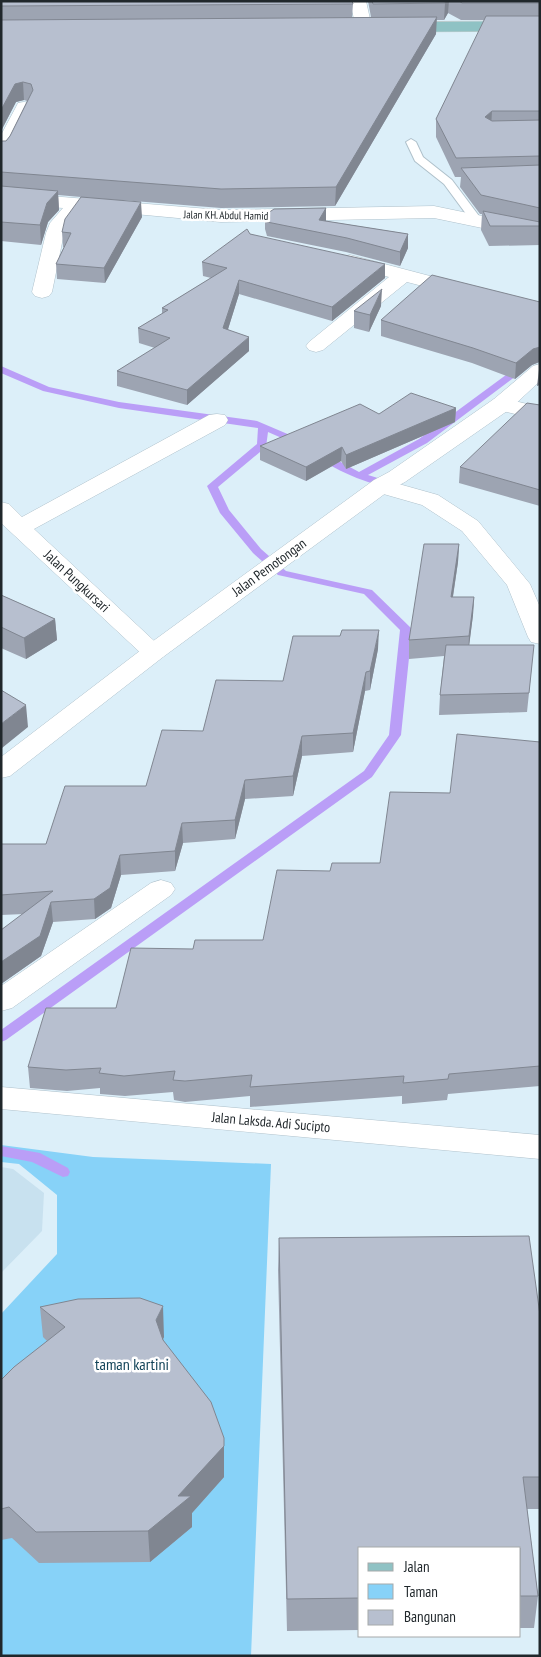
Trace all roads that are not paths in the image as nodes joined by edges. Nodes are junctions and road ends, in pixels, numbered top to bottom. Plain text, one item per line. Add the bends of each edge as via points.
1 (358, 1) edge
2 (540, 26) edge
3 (344, 28) edge
4 (364, 28) junction
5 (24, 107) edge
6 (411, 142) dead end
7 (1, 153) edge
8 (466, 181) edge
9 (448, 182) junction
10 (1, 197) edge
11 (76, 204) junction
12 (476, 220) junction
13 (540, 234) edge
14 (337, 258) edge
15 (404, 276) junction
16 (42, 292) dead end
17 (482, 295) edge
18 (316, 346) dead end
19 (540, 370) edge
20 (502, 404) junction
21 (540, 414) edge
22 (217, 420) dead end
23 (386, 482) junction
24 (1, 509) edge
25 (19, 528) junction
26 (540, 637) edge
27 (154, 652) junction
28 (1, 770) edge
29 (161, 889) dead end
30 (1, 1001) edge
31 (1, 1098) edge
32 (540, 1146) edge

1 - 4 street
2 - 4 main road
3 - 4 main road
5 - 7 street
6 - 9 lane via 419,159
8 - 9 lane
9 - 12 lane
10 - 11 street, Jalan KH. Abdul Hamid
11 - 12 street, Jalan KH. Abdul Hamid via 252,223 422,212
11 - 16 street via 54,232
12 - 13 street, Jalan KH. Abdul Hamid
14 - 15 street
15 - 17 street
15 - 18 street
19 - 20 street, Jalan Pemotongan
20 - 21 street
20 - 23 street, Jalan Pemotongan
22 - 25 street
23 - 26 street via 430,500 470,526 518,584
23 - 27 street, Jalan Pemotongan
24 - 25 street, Jalan Pungkursari
25 - 27 street, Jalan Pungkursari
27 - 28 street, Jalan Pemotongan
29 - 30 street
31 - 32 street, Jalan Laksda. Adi Sucipto

